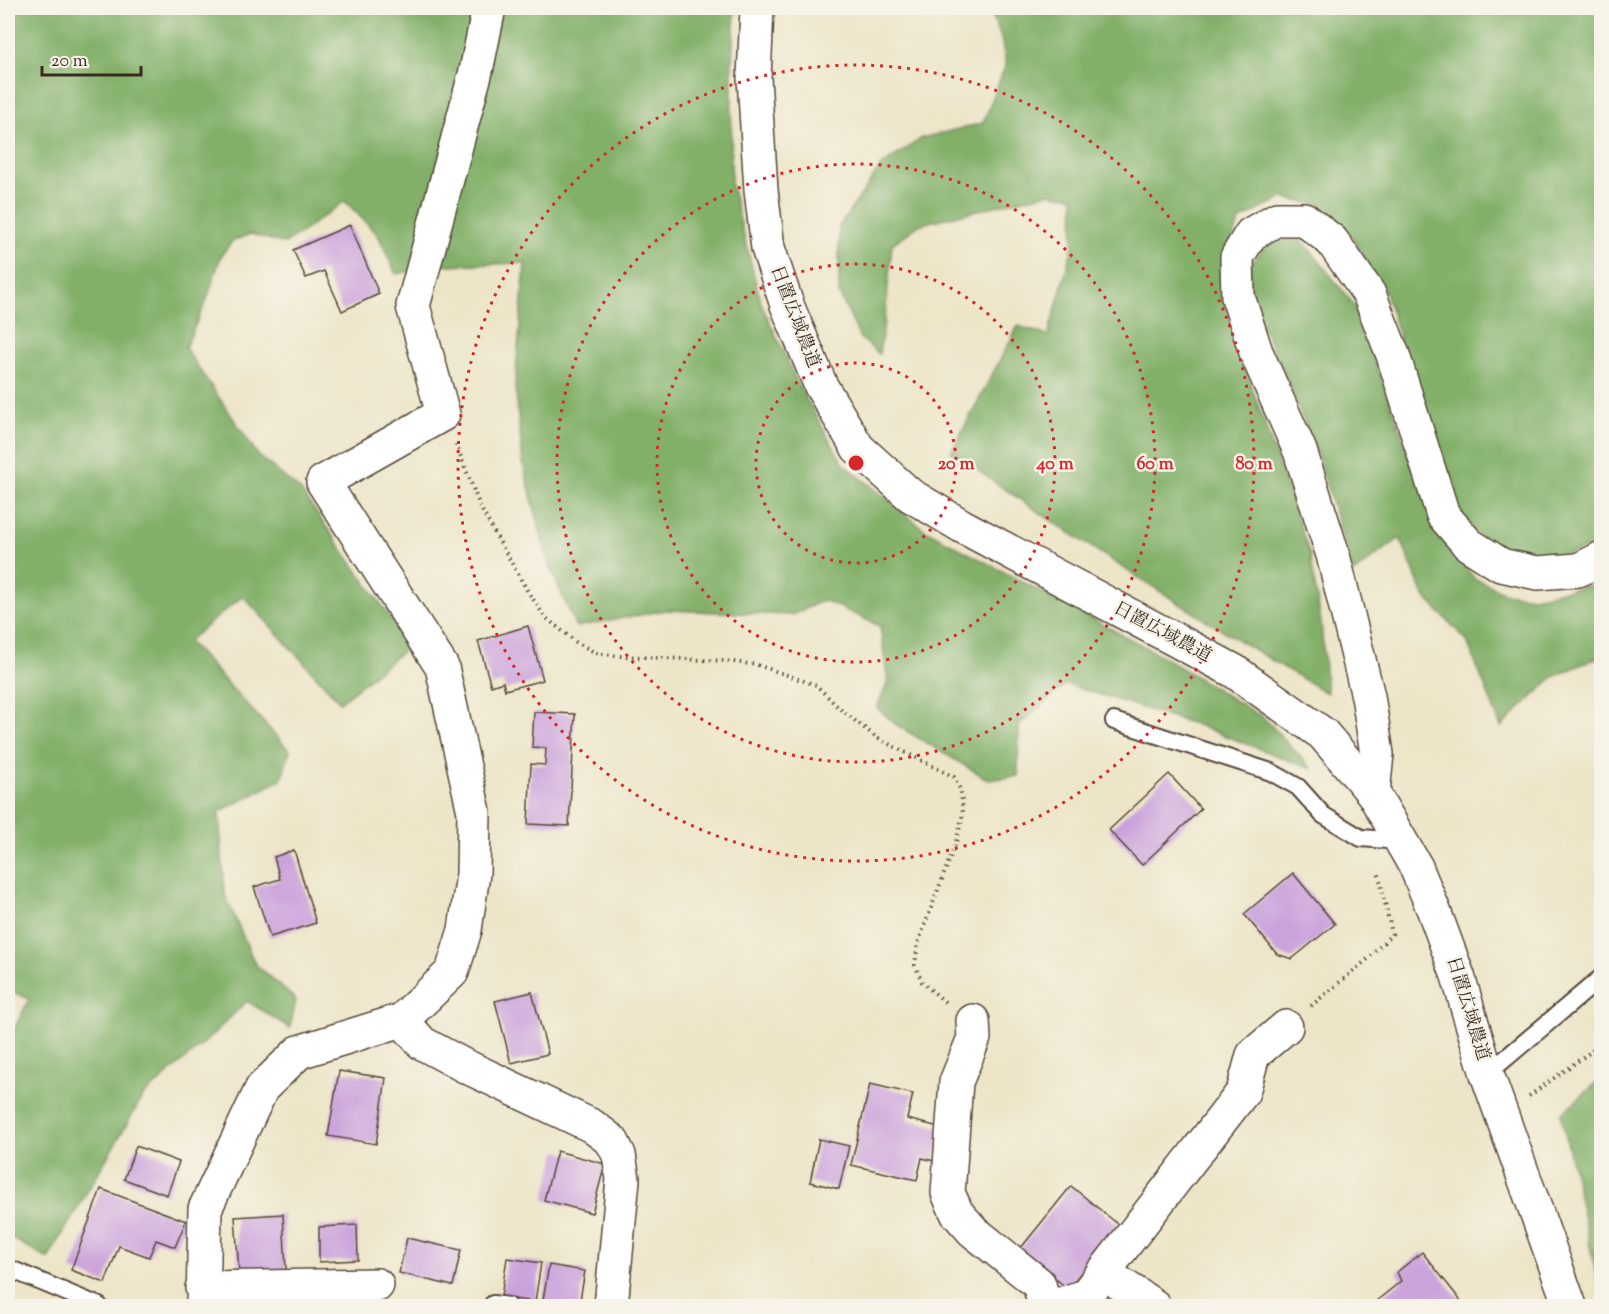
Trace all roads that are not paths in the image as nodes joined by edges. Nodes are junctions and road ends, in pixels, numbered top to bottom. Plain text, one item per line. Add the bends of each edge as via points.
1 (489, 8) edge
2 (757, 8) edge
3 (1602, 558) edge
4 (1114, 721) dead end
5 (1373, 793) junction
6 (1400, 841) junction
7 (1602, 977) edge
8 (402, 1020) junction
9 (973, 1021) road end
10 (1286, 1027) road end
11 (1487, 1074) junction
12 (8, 1268) edge
13 (1103, 1272) junction
14 (377, 1284) dead end
15 (202, 1297) edge
16 (99, 1306) edge
17 (611, 1306) edge
18 (1045, 1306) edge
19 (1054, 1306) edge
20 (1154, 1306) edge
21 (1570, 1306) edge

1 - 8 street via 413,306 443,414 323,482 442,667 474,812 473,874 465,930 452,972
2 - 5 street, 日置広域農道 via 754,78 768,248 787,305 822,386 858,448 910,495 962,526 1234,671 1323,734
3 - 5 street via 1578,570 1537,573 1501,565 1468,544 1443,515 1393,355 1369,294 1344,258 1332,241 1304,219 1277,219 1251,234 1237,256 1238,297 1256,352 1300,452 1333,555 1370,708 1377,754
4 - 6 lane via 1271,772 1298,787 1323,815 1361,838
5 - 6 street, 日置広域農道
6 - 11 street, 日置広域農道 via 1416,867 1458,976
7 - 11 lane
8 - 15 street via 299,1052 262,1088 206,1209
8 - 17 street via 422,1043 592,1126 612,1141 623,1179
9 - 18 street via 974,1038 956,1082 948,1193 957,1214 973,1231 1039,1284
10 - 13 street via 1253,1055 1243,1092
11 - 21 street, 日置広域農道
12 - 16 lane
13 - 19 street via 1085,1296
13 - 20 street
14 - 15 street

